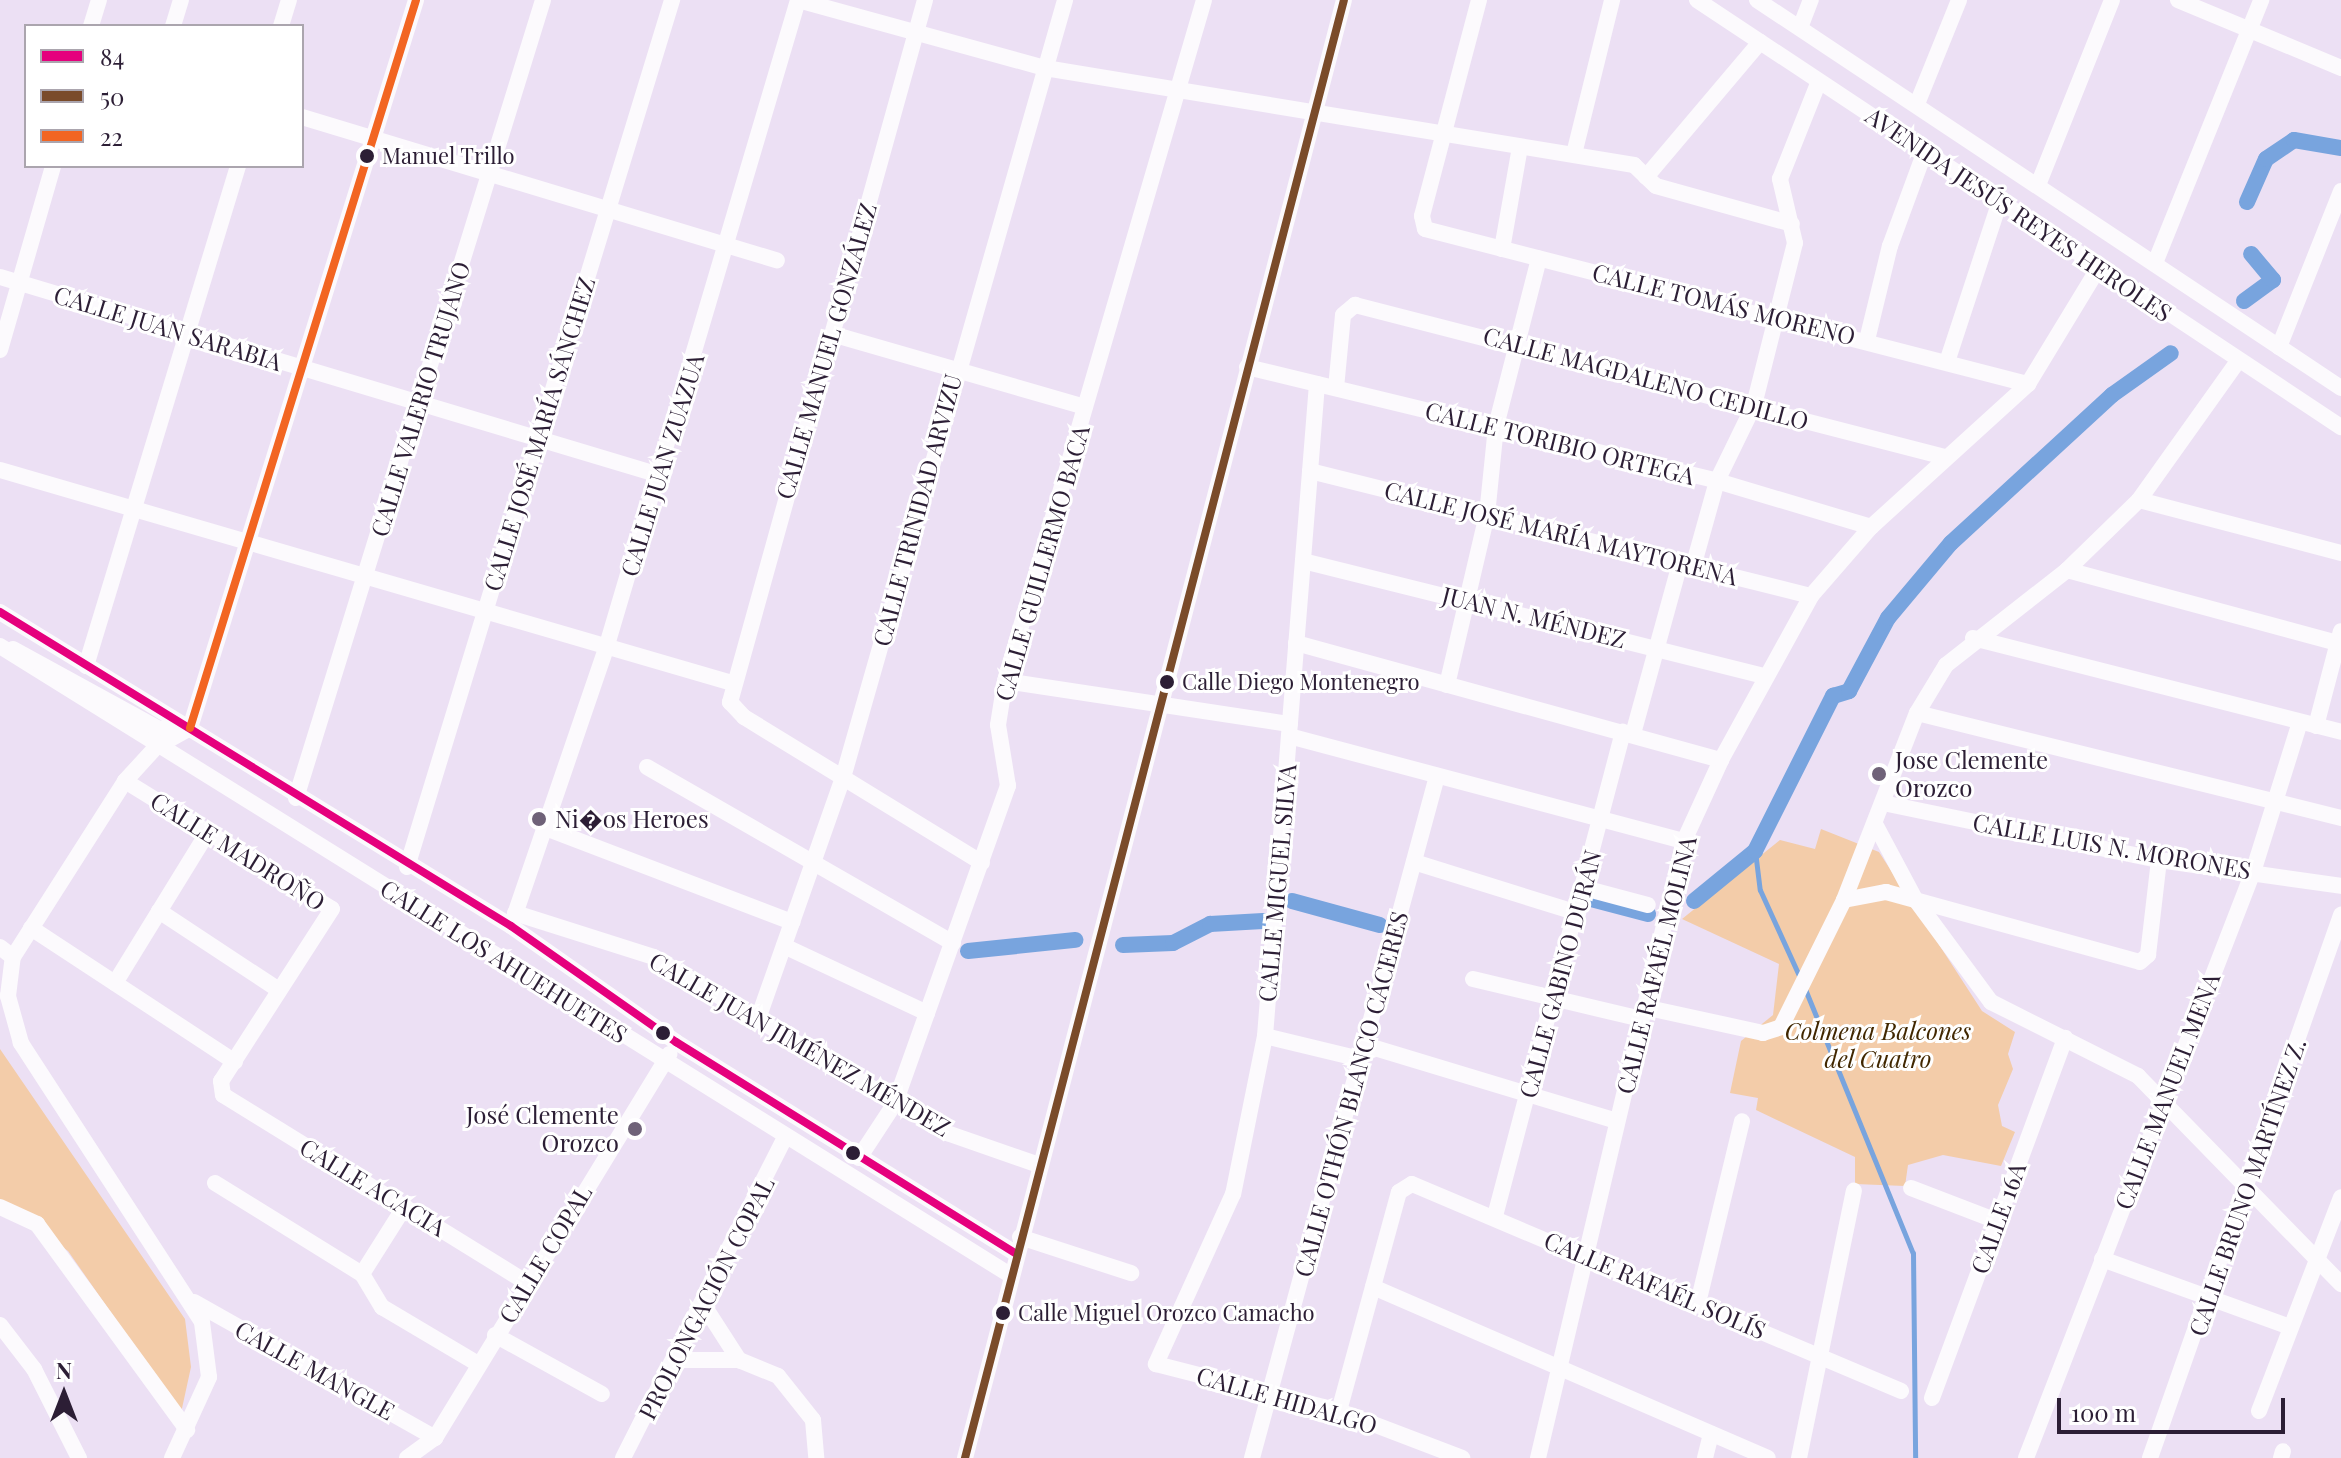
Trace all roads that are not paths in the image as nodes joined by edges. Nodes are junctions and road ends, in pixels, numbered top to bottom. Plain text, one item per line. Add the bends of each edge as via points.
1 (99, 0) edge
2 (181, 0) edge
3 (289, 0) edge
4 (416, 0) edge
5 (543, 0) edge
6 (672, 0) edge
7 (798, 0) edge
8 (925, 0) edge
9 (1065, 0) edge
10 (1204, 0) edge
11 (1344, 0) edge
12 (1479, 0) edge
13 (1612, 0) edge
14 (1697, 0) edge
15 (1757, 0) edge
16 (1811, 0) edge
17 (1959, 0) edge
18 (2112, 0) edge
19 (2178, 0) edge
20 (2261, 0) edge
21 (92, 24) edge
22 (174, 24) edge
23 (282, 24) edge
24 (1800, 28) junction
25 (2249, 30) junction
26 (915, 35) junction
27 (1760, 42) junction
28 (1045, 68) junction
29 (2341, 68) edge
30 (1819, 81) junction
31 (1178, 93) junction
32 (1917, 104) junction
33 (1312, 116) junction
34 (304, 118) edge
35 (1445, 135) junction
36 (374, 139) junction
37 (1520, 147) junction
38 (1925, 151) junction
39 (1574, 154) junction
40 (52, 168) edge
41 (237, 168) edge
42 (489, 174) junction
43 (1646, 177) junction
44 (2038, 185) junction
45 (2341, 191) edge
46 (2000, 201) junction
47 (607, 210) junction
48 (1792, 224) junction
49 (728, 245) junction
50 (1502, 249) junction
51 (1539, 258) junction
52 (777, 260) dead end
53 (2155, 263) junction
54 (2099, 267) junction
55 (0, 277) edge
56 (21, 283) junction
57 (1777, 315) junction
58 (187, 333) junction
59 (832, 334) junction
60 (1867, 340) junction
61 (1517, 344) junction
62 (2279, 347) junction
63 (0, 350) edge
64 (2239, 360) junction
65 (1947, 362) junction
66 (1247, 367) junction
67 (956, 368) junction
68 (306, 370) junction
69 (1317, 384) junction
70 (2028, 384) junction
71 (1336, 388) junction
72 (2341, 388) edge
73 (418, 405) junction
74 (1754, 405) junction
75 (1085, 407) junction
76 (1496, 426) junction
77 (2341, 427) edge
78 (537, 439) junction
79 (1945, 457) junction
80 (0, 470) edge
81 (1310, 471) junction
82 (659, 475) junction
83 (1717, 481) junction
84 (2139, 500) junction
85 (135, 507) junction
86 (1487, 515) junction
87 (1871, 527) junction
88 (252, 541) junction
89 (2341, 553) edge
90 (1303, 561) junction
91 (1687, 565) junction
92 (2067, 570) junction
93 (365, 574) junction
94 (1811, 596) junction
95 (1467, 600) junction
96 (486, 609) junction
97 (0, 612) edge
98 (2340, 637) edge
99 (1973, 638) junction
100 (1296, 643) junction
101 (607, 645) junction
102 (0, 646) edge
103 (1656, 647) junction
104 (86, 666) junction
105 (1764, 676) junction
106 (1005, 681) junction
107 (732, 683) junction
108 (1447, 685) junction
109 (1159, 704) junction
110 (1917, 713) junction
111 (2308, 724) junction
112 (190, 728) junction
113 (1290, 730) junction
114 (2341, 732) edge
115 (1628, 733) junction
116 (156, 747) junction
117 (1721, 760) junction
118 (647, 767) dead end
119 (844, 774) junction
120 (1437, 776) junction
121 (125, 781) junction
122 (296, 798) junction
123 (2277, 801) junction
124 (1883, 803) junction
125 (1602, 818) junction
126 (2341, 818) edge
127 (1875, 824) junction
128 (543, 827) junction
129 (208, 832) junction
130 (1684, 841) junction
131 (814, 858) junction
132 (2159, 860) junction
133 (1414, 862) junction
134 (982, 863) junction
135 (407, 867) junction
136 (2253, 872) junction
137 (2341, 886) edge
138 (1584, 888) junction
139 (1915, 899) junction
140 (1844, 900) junction
141 (1648, 905) dead end
142 (159, 911) junction
143 (1578, 913) junction
144 (2341, 915) edge
145 (513, 920) junction
146 (792, 922) junction
147 (31, 928) junction
148 (953, 943) junction
149 (784, 946) junction
150 (7, 952) edge
151 (1473, 979) dead end
152 (115, 983) junction
153 (279, 990) junction
154 (1552, 998) junction
155 (927, 1013) junction
156 (1643, 1013) junction
157 (759, 1016) junction
158 (1265, 1036) junction
159 (2065, 1038) junction
160 (676, 1042) junction
161 (1363, 1052) junction
162 (664, 1061) junction
163 (235, 1062) junction
164 (220, 1091) joint
165 (1527, 1094) junction
166 (895, 1103) junction
167 (2162, 1104) junction
168 (1617, 1121) junction
169 (1742, 1121) dead end
170 (786, 1136) junction
171 (859, 1158) junction
172 (1039, 1165) junction
173 (215, 1183) dead end
174 (1911, 1188) dead end
175 (1854, 1191) dead end
176 (2247, 1191) junction
177 (2341, 1197) edge
178 (405, 1206) junction
179 (0, 1207) edge
180 (1495, 1216) junction
181 (1997, 1221) junction
182 (1018, 1246) junction
183 (1585, 1254) junction
184 (2102, 1259) junction
185 (2316, 1260) junction
186 (1131, 1273) dead end
187 (362, 1274) junction
188 (1010, 1275) junction
189 (527, 1283) junction
190 (2341, 1284) edge
191 (1373, 1287) junction
192 (2211, 1297) junction
193 (194, 1302) junction
194 (1698, 1303) junction
195 (703, 1304) junction
196 (0, 1325) edge
197 (2287, 1326) junction
198 (495, 1335) junction
199 (1820, 1356) junction
200 (675, 1360) junction
201 (739, 1360) junction
202 (478, 1364) junction
203 (1156, 1364) joint
204 (1559, 1368) junction
205 (1269, 1391) junction
206 (1901, 1391) dead end
207 (602, 1394) dead end
208 (1932, 1398) dead end
209 (1339, 1411) junction
210 (2259, 1411) dead end
211 (187, 1430) junction
212 (1711, 1434) junction
213 (435, 1438) junction
214 (79, 1458) edge
215 (172, 1458) edge
216 (407, 1458) edge
217 (623, 1458) edge
218 (816, 1458) edge
219 (965, 1458) edge
220 (1252, 1458) edge
221 (1462, 1458) edge
222 (1538, 1458) edge
223 (1705, 1458) edge
224 (1768, 1458) edge
225 (1799, 1458) edge
226 (2026, 1458) edge
227 (2150, 1458) edge

1 - 21 street
2 - 22 street
3 - 23 street
4 - 36 street
5 - 42 street, CALLE VALERIO TRUJANO
6 - 47 street, CALLE JOSÉ MARÍA SÁNCHEZ
7 - 26 street
7 - 49 street, CALLE JUAN ZUAZUA
8 - 26 street, CALLE MANUEL GONZÁLEZ
9 - 28 street, CALLE TRINIDAD ARVIZU
10 - 31 street, CALLE GUILLERMO BACA
11 - 33 street
12 - 35 street
13 - 39 street
14 - 27 street, AVENIDA JESÚS REYES HEROLES
15 - 24 street, AVENIDA JESÚS REYES HEROLES
16 - 24 street
17 - 32 street
18 - 44 street
19 - 25 street
20 - 25 street
24 - 32 street, AVENIDA JESÚS REYES HEROLES
25 - 29 street
25 - 53 street
26 - 28 street
26 - 59 street, CALLE MANUEL GONZÁLEZ
27 - 30 street, AVENIDA JESÚS REYES HEROLES
27 - 43 street
28 - 31 street
28 - 67 street, CALLE TRINIDAD ARVIZU
30 - 38 street, AVENIDA JESÚS REYES HEROLES
30 - 48 street, CALLE GABINO DURÁN via 1780,179
31 - 33 street
31 - 75 street, CALLE GUILLERMO BACA
32 - 44 street, AVENIDA JESÚS REYES HEROLES
33 - 35 street
33 - 66 street
34 - 36 street
35 - 37 street
35 - 50 street, CALLE TOMÁS MORENO via 1422,223
36 - 42 street
36 - 68 street
37 - 39 street
37 - 50 street
38 - 46 street, AVENIDA JESÚS REYES HEROLES
38 - 60 street via 1890,246
39 - 43 street via 1634,165
40 - 56 street
41 - 58 street
42 - 47 street
42 - 73 street, CALLE VALERIO TRUJANO
43 - 48 street via 1666,190
44 - 53 street, AVENIDA JESÚS REYES HEROLES
45 - 62 street
46 - 54 street, AVENIDA JESÚS REYES HEROLES
46 - 65 street
47 - 49 street
47 - 78 street, CALLE JOSÉ MARÍA SÁNCHEZ
48 - 57 street, CALLE GABINO DURÁN via 1795,243
49 - 52 street
49 - 82 street, CALLE JUAN ZUAZUA
50 - 51 street, CALLE TOMÁS MORENO
51 - 57 street, CALLE TOMÁS MORENO
51 - 61 street
53 - 62 street, AVENIDA JESÚS REYES HEROLES
54 - 64 street, AVENIDA JESÚS REYES HEROLES
54 - 70 street, CALLE RAFAÉL MOLINA
55 - 56 street, CALLE JUAN SARABIA
56 - 58 street, CALLE JUAN SARABIA
56 - 63 street
57 - 60 street, CALLE TOMÁS MORENO
57 - 74 street, CALLE GABINO DURÁN
58 - 68 street, CALLE JUAN SARABIA
58 - 85 street
59 - 67 street
59 - 107 street, CALLE MANUEL GONZÁLEZ
60 - 65 street, CALLE TOMÁS MORENO
61 - 71 street, CALLE MAGDALENO CEDILLO via 1347,307
61 - 74 street, CALLE MAGDALENO CEDILLO
61 - 76 street
62 - 72 street, AVENIDA JESÚS REYES HEROLES
64 - 77 street, AVENIDA JESÚS REYES HEROLES
64 - 84 street
65 - 70 street, CALLE TOMÁS MORENO
66 - 69 street, CALLE TORIBIO ORTEGA
66 - 109 street
67 - 75 street
67 - 119 street, CALLE TRINIDAD ARVIZU
68 - 73 street, CALLE JUAN SARABIA
68 - 88 street
69 - 71 street, CALLE TORIBIO ORTEGA
69 - 81 street, CALLE MIGUEL SILVA
70 - 79 street, CALLE RAFAÉL MOLINA
71 - 76 street, CALLE TORIBIO ORTEGA
73 - 78 street, CALLE JUAN SARABIA
73 - 93 street, CALLE VALERIO TRUJANO
74 - 79 street, CALLE MAGDALENO CEDILLO
74 - 83 street, CALLE GABINO DURÁN
75 - 106 street, CALLE GUILLERMO BACA
76 - 83 street, CALLE TORIBIO ORTEGA
76 - 86 street
78 - 82 street, CALLE JUAN SARABIA
78 - 96 street, CALLE JOSÉ MARÍA SÁNCHEZ
79 - 87 street, CALLE RAFAÉL MOLINA
80 - 85 street
81 - 86 street, CALLE JOSÉ MARÍA MAYTORENA
81 - 90 street, CALLE MIGUEL SILVA
82 - 101 street, CALLE JUAN ZUAZUA
83 - 87 street, CALLE TORIBIO ORTEGA
83 - 91 street, CALLE GABINO DURÁN
84 - 89 street
84 - 92 street
85 - 88 street
85 - 104 street
86 - 91 street, CALLE JOSÉ MARÍA MAYTORENA
86 - 95 street
87 - 94 street, CALLE RAFAÉL MOLINA
88 - 93 street
88 - 112 street
90 - 95 street, JUAN N. MÉNDEZ
90 - 100 street, CALLE MIGUEL SILVA
91 - 94 street, CALLE JOSÉ MARÍA MAYTORENA
91 - 103 street, CALLE GABINO DURÁN
92 - 98 street
92 - 99 street
93 - 96 street
93 - 122 street, CALLE VALERIO TRUJANO
94 - 105 street, CALLE RAFAÉL MOLINA
95 - 103 street, JUAN N. MÉNDEZ
95 - 108 street
96 - 101 street
96 - 135 street, CALLE JOSÉ MARÍA SÁNCHEZ
97 - 104 street, CALLE LOS AHUEHUETES
98 - 111 street, CALLE MANUEL MENA
99 - 110 street
99 - 111 street
100 - 108 street
100 - 113 street, CALLE MIGUEL SILVA
101 - 107 street
101 - 128 street, CALLE JUAN ZUAZUA
102 - 112 street via 28,651 159,729
102 - 116 street, CALLE LOS AHUEHUETES
103 - 105 street, JUAN N. MÉNDEZ
103 - 115 street, CALLE GABINO DURÁN
104 - 112 street, CALLE LOS AHUEHUETES
105 - 117 street, CALLE RAFAÉL MOLINA
106 - 109 street
106 - 134 street, CALLE GUILLERMO BACA via 998,725 1010,779
107 - 119 street, CALLE MANUEL GONZÁLEZ via 730,702 744,717
108 - 115 street
109 - 113 street
109 - 172 street
110 - 123 street
110 - 124 street
111 - 114 street
111 - 123 street, CALLE MANUEL MENA
112 - 116 street
112 - 122 street, CALLE LOS AHUEHUETES
113 - 120 street
113 - 158 street, CALLE MIGUEL SILVA
115 - 117 street
115 - 125 street, CALLE GABINO DURÁN
116 - 121 street
116 - 162 street, CALLE LOS AHUEHUETES
117 - 130 street, CALLE RAFAÉL MOLINA
118 - 131 street
119 - 131 street, CALLE TRINIDAD ARVIZU
119 - 134 street
120 - 125 street
120 - 133 street, CALLE OTHÓN BLANCO CÁCERES
121 - 129 street, CALLE MADROÑO
121 - 147 street
122 - 135 street, CALLE LOS AHUEHUETES
123 - 126 street
123 - 136 street, CALLE MANUEL MENA
124 - 127 street
124 - 132 street, CALLE LUIS N. MORONES
125 - 130 street
125 - 138 street, CALLE GABINO DURÁN
127 - 139 street
127 - 140 street
128 - 145 street, CALLE JUAN ZUAZUA
128 - 146 street
129 - 142 street
129 - 153 street, CALLE MADROÑO via 331,905
130 - 156 street, CALLE RAFAÉL MOLINA
131 - 146 street, CALLE TRINIDAD ARVIZU
131 - 148 street
132 - 136 street, CALLE LUIS N. MORONES
132 - 139 street via 2148,955 2140,962
133 - 143 street
133 - 161 street, CALLE OTHÓN BLANCO CÁCERES
134 - 148 street, CALLE GUILLERMO BACA
135 - 145 street, CALLE LOS AHUEHUETES
136 - 137 street, CALLE LUIS N. MORONES
136 - 167 street, CALLE MANUEL MENA
138 - 141 street
138 - 143 street, CALLE GABINO DURÁN
139 - 140 street via 1877,891
139 - 159 street via 1991,1002
140 - 156 street via 1781,1027 1763,1033
142 - 152 street
142 - 153 street
143 - 154 street, CALLE GABINO DURÁN
144 - 176 street, CALLE BRUNO MARTÍNEZ Z.
145 - 157 street, CALLE JUAN JIMÉNEZ MÉNDEZ via 645,953
145 - 160 street, CALLE LOS AHUEHUETES
146 - 149 street, CALLE TRINIDAD ARVIZU
147 - 150 street
147 - 152 street
148 - 155 street, CALLE GUILLERMO BACA
149 - 155 street
149 - 157 street, CALLE TRINIDAD ARVIZU
150 - 193 street via 9,1012 21,1043
151 - 154 street
152 - 163 street
153 - 163 street, CALLE MADROÑO
154 - 156 street
154 - 165 street, CALLE GABINO DURÁN
155 - 166 street, CALLE GUILLERMO BACA
156 - 168 street, CALLE RAFAÉL MOLINA
157 - 166 street, CALLE JUAN JIMÉNEZ MÉNDEZ
158 - 161 street
158 - 203 street, CALLE MIGUEL SILVA via 1233,1194
159 - 167 street via 2121,1064
159 - 181 street, CALLE 16A
160 - 162 street, CALLE COPAL
160 - 171 street, CALLE LOS AHUEHUETES
161 - 165 street
161 - 205 street, CALLE OTHÓN BLANCO CÁCERES
162 - 170 street, CALLE LOS AHUEHUETES
162 - 189 street, CALLE COPAL
163 - 164 street, CALLE MADROÑO
164 - 178 street, CALLE ACACIA
165 - 168 street
165 - 180 street, CALLE GABINO DURÁN
166 - 171 street, CALLE GUILLERMO BACA
166 - 172 street, CALLE JUAN JIMÉNEZ MÉNDEZ via 947,1133
167 - 176 street
167 - 184 street, CALLE MANUEL MENA
168 - 183 street, CALLE RAFAÉL MOLINA
169 - 194 street
170 - 188 street, CALLE LOS AHUEHUETES
170 - 195 street, PROLONGACIÓN COPAL
171 - 182 street, CALLE LOS AHUEHUETES
172 - 182 street
173 - 187 street
174 - 181 street
175 - 199 street
176 - 185 street
176 - 192 street, CALLE BRUNO MARTÍNEZ Z.
177 - 185 street
178 - 187 street
178 - 189 street, CALLE ACACIA
179 - 211 street via 37,1224
180 - 183 street, CALLE RAFAÉL SOLÍS
180 - 191 street, CALLE RAFAÉL SOLÍS via 1406,1185
181 - 208 street, CALLE 16A
182 - 186 street, CALLE LOS AHUEHUETES
182 - 188 street
183 - 194 street, CALLE RAFAÉL SOLÍS
183 - 204 street, CALLE RAFAÉL MOLINA
184 - 192 street
184 - 226 street, CALLE MANUEL MENA
185 - 190 street
185 - 197 street
187 - 202 street via 382,1307
188 - 219 street
189 - 198 street, CALLE COPAL
191 - 204 street
191 - 209 street
192 - 197 street
192 - 227 street, CALLE BRUNO MARTÍNEZ Z.
193 - 211 street via 208,1341 209,1377
193 - 213 street, CALLE MANGLE
194 - 199 street, CALLE RAFAÉL SOLÍS
195 - 200 street, PROLONGACIÓN COPAL
195 - 201 street
196 - 214 street via 34,1369
197 - 210 street
198 - 202 street, CALLE COPAL
198 - 207 street
199 - 206 street, CALLE RAFAÉL SOLÍS
199 - 225 street
200 - 201 street
200 - 217 street, PROLONGACIÓN COPAL
201 - 218 street via 778,1376 813,1420
202 - 213 street, CALLE COPAL
203 - 205 street, CALLE HIDALGO
204 - 212 street
204 - 222 street, CALLE RAFAÉL MOLINA
205 - 209 street, CALLE HIDALGO
205 - 220 street, CALLE OTHÓN BLANCO CÁCERES
209 - 221 street, CALLE HIDALGO
211 - 215 street
212 - 223 street
212 - 224 street
213 - 216 street, CALLE COPAL

